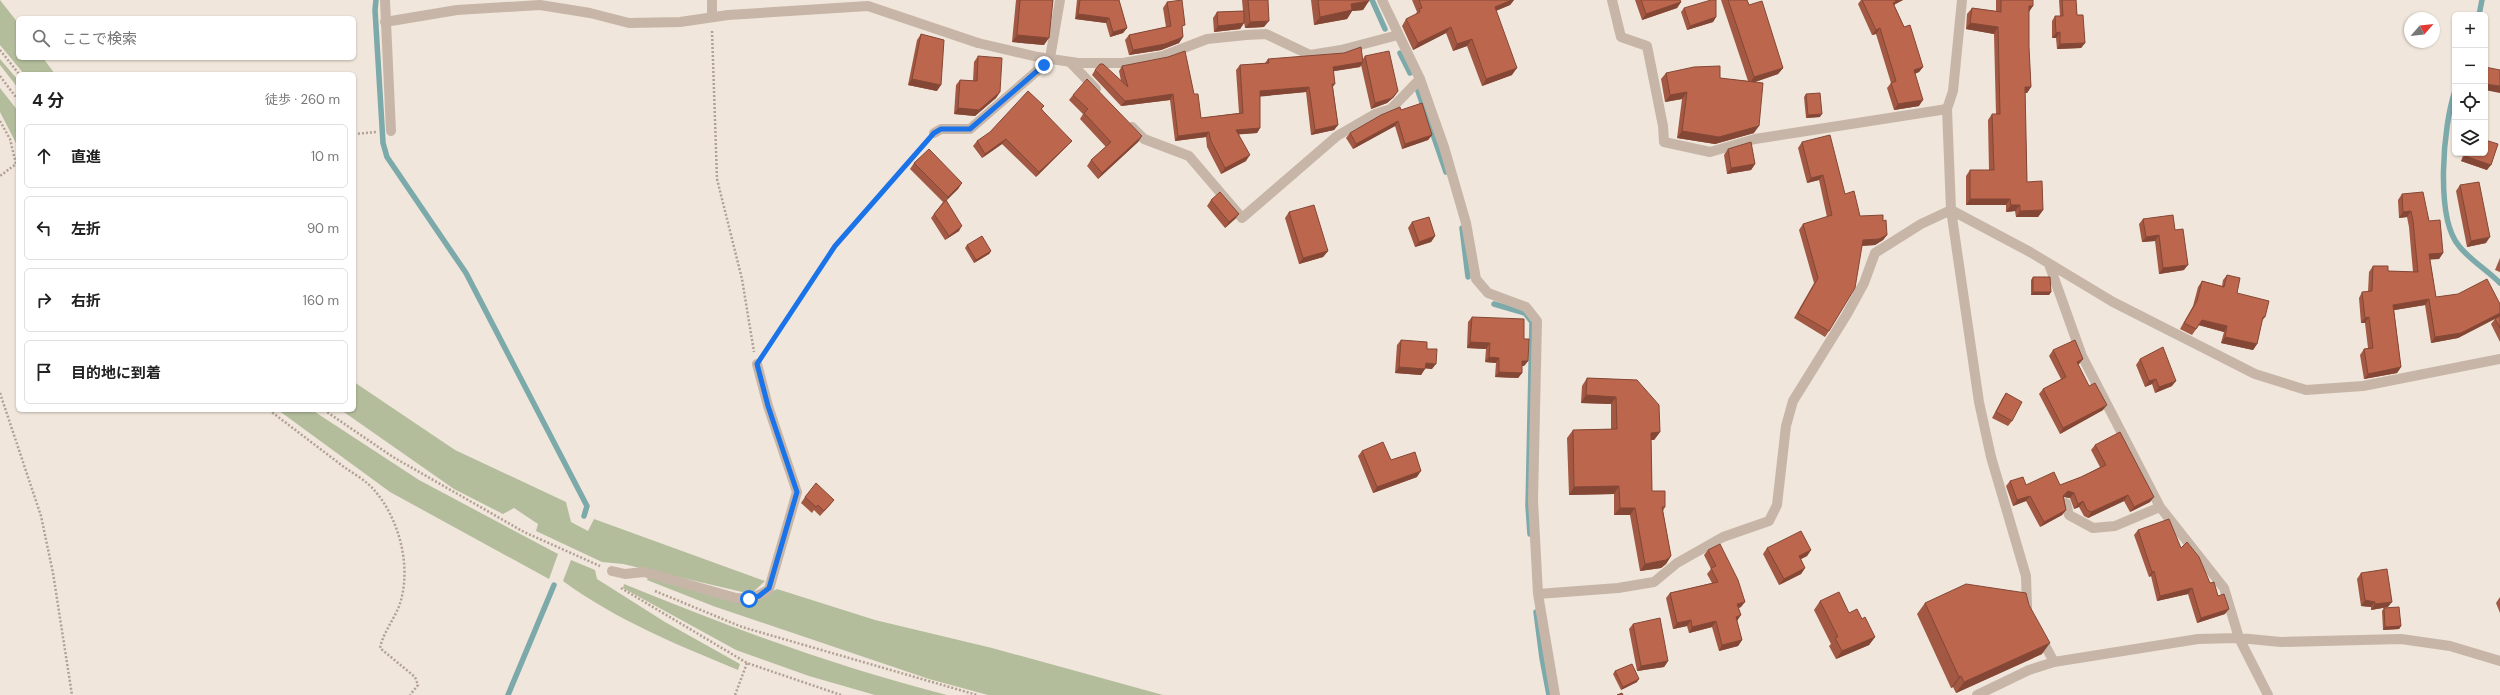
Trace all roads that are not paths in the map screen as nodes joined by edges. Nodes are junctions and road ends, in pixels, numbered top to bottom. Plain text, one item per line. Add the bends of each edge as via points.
1 (385, 0) edge
2 (712, 0) edge
3 (1060, 0) edge
4 (1382, 0) edge
5 (1612, 0) edge
6 (1962, 0) edge
7 (712, 17) junction
8 (385, 22) junction
9 (1398, 35) junction
10 (1050, 58) junction
11 (1070, 62) junction
12 (1420, 79) junction
13 (1102, 95) edge
14 (1947, 109) junction
15 (1123, 117) edge
16 (391, 131) road end
17 (934, 133) road end
18 (1951, 210) junction
19 (2049, 264) junction
20 (2500, 359) edge
21 (757, 364) road end
22 (2066, 503) edge
23 (2160, 507) junction
24 (612, 571) road end
25 (1538, 594) junction
26 (2239, 638) junction
27 (2500, 661) edge
28 (2054, 662) junction
29 (1556, 695) edge
30 (1977, 695) edge
31 (2268, 695) edge

1 - 8 street
2 - 7 street
3 - 10 street
4 - 9 street
5 - 14 street via 1621,37 1647,46 1664,142 1710,152 1755,139
6 - 14 street via 1954,91
7 - 8 street via 680,22 629,23 590,13 540,5 457,10
7 - 10 street via 868,6 978,43
8 - 16 street
9 - 11 street via 1310,55 1266,34 1207,39 1163,56 1123,63
9 - 12 street
10 - 11 street
10 - 17 street via 977,125 970,129 941,129
11 - 13 street
12 - 15 street via 1391,109 1375,114 1338,136 1242,218 1189,156 1144,139
12 - 25 street via 1444,147 1466,223 1476,279 1488,293 1526,307 1537,321 1533,500
14 - 18 street
18 - 19 street
18 - 25 street via 1921,224 1875,253 1864,283 1848,314 1792,401 1786,426 1777,505 1769,521 1723,537 1677,563 1654,582 1618,588
18 - 28 street via 1979,402 1991,457 2026,576 2027,613
19 - 20 street via 2113,302 2255,374 2306,390 2362,386
19 - 23 street via 2082,356
21 - 24 street via 768,406 797,492 769,588 759,596 749,599 736,598 644,572 625,574
22 - 23 street via 2069,515 2094,528 2115,526
23 - 26 street via 2224,588
25 - 29 street
26 - 27 street via 2281,642 2401,639 2450,646
26 - 28 street via 2198,639
26 - 31 street
28 - 30 street via 2029,670

